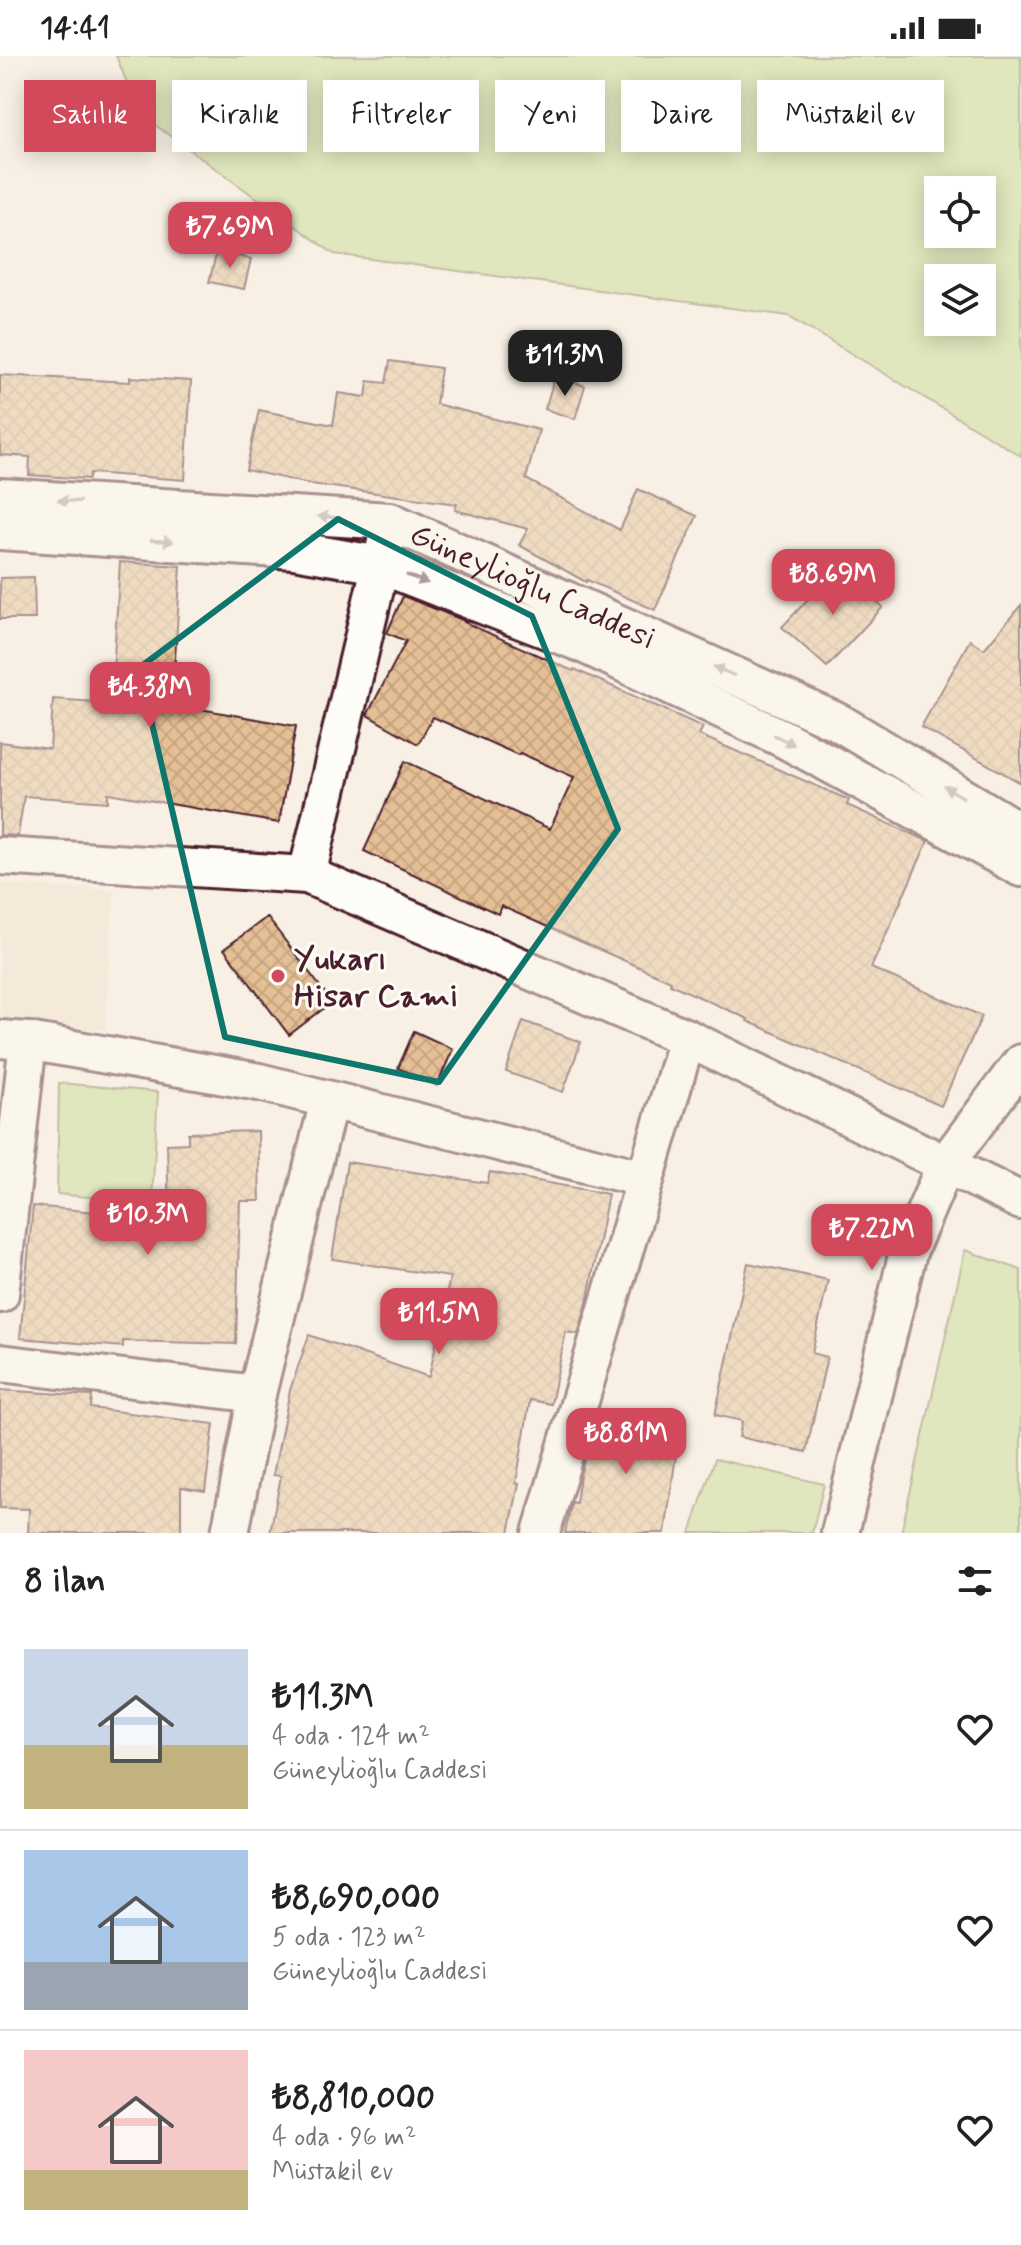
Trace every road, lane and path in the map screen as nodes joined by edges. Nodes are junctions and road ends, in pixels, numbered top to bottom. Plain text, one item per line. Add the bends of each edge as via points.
1 (0, 497) edge
2 (390, 521) junction
3 (0, 531) edge
4 (380, 565) junction
5 (1021, 832) edge
6 (0, 856) edge
7 (1021, 868) edge
8 (307, 875) junction
9 (687, 1038) junction
10 (14, 1040) edge
11 (1021, 1063) edge
12 (329, 1100) junction
13 (946, 1163) junction
14 (645, 1179) junction
15 (1021, 1201) edge
16 (0, 1294) edge
17 (0, 1363) edge
18 (257, 1394) junction
19 (230, 1533) edge
20 (541, 1533) edge
21 (840, 1533) edge

2 -> 1 street, Güneylioğlu Caddesi
2 - 4 street
5 -> 2 street, Güneylioğlu Caddesi via 840,723
3 -> 4 street, Güneylioğlu Caddesi via 294,550
4 -> 7 street, Güneylioğlu Caddesi via 597,651 784,739
4 - 8 street
6 - 8 street
8 - 9 street
9 - 13 street
9 - 14 street
10 - 12 street via 259,1082
10 - 16 street
11 - 13 street
12 - 14 street
12 - 18 street
13 - 15 street
13 - 21 street via 908,1252
14 - 20 street
17 - 18 street
18 - 19 street

